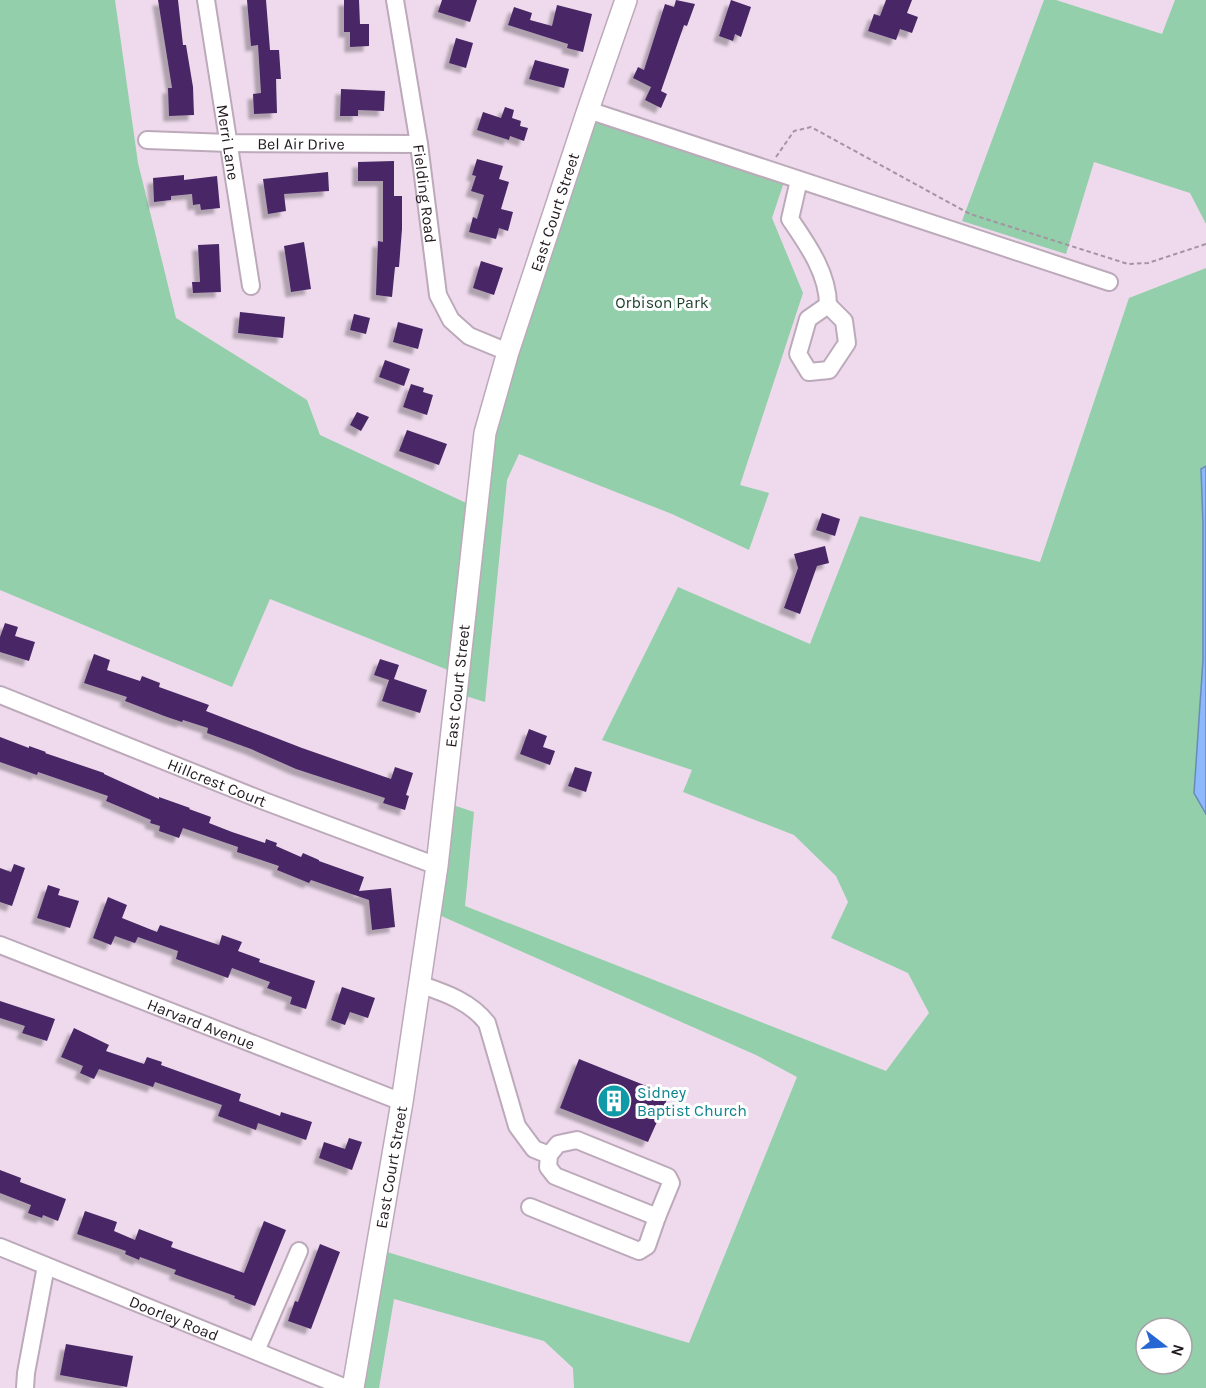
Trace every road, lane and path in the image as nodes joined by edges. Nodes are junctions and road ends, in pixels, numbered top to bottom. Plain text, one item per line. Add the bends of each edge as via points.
1 (206, 0) edge
2 (395, 0) edge
3 (626, 0) edge
4 (588, 110) junction
5 (147, 140) dead end
6 (229, 143) junction
7 (419, 144) junction
8 (767, 170) junction
9 (799, 180) junction
10 (1206, 244) edge
11 (1109, 282) dead end
12 (251, 286) dead end
13 (828, 305) dead end
14 (508, 352) junction
15 (0, 695) edge
16 (436, 866) junction
17 (0, 945) edge
18 (419, 984) junction
19 (402, 1102) junction
20 (549, 1155) junction
21 (530, 1207) dead end
22 (657, 1217) junction
23 (0, 1247) edge
24 (299, 1251) dead end
25 (46, 1266) junction
26 (256, 1351) junction
27 (25, 1388) edge
28 (346, 1388) edge
29 (353, 1388) edge

1 - 6 street, Merri Lane
2 - 7 street, Fielding Road
3 - 4 main road, East Court Street
4 - 8 street
4 - 14 main road, East Court Street
5 - 6 street, Bel Air Drive
6 - 7 street, Bel Air Drive
6 - 12 street, Merri Lane
7 - 14 street, Fielding Road via 438,295 451,320 469,336
8 - 9 street
8 - 10 path via 794,131 811,127 969,214 1128,264 1148,263
9 - 11 street
9 - 13 street via 790,219 811,250 828,291
14 - 16 main road, East Court Street via 484,433
15 - 16 street, Hillcrest Court
16 - 18 main road, East Court Street
17 - 19 street, Harvard Avenue
18 - 19 main road, East Court Street
18 - 20 street via 449,994 477,1010 487,1023 517,1126 534,1149
19 - 29 main road, East Court Street
20 - 22 street via 548,1167 555,1176
20 - 22 street via 558,1144 577,1140 668,1177 671,1183
21 - 22 street via 639,1251 647,1246
23 - 25 street, Doorley Road
24 - 26 street
25 - 26 street, Doorley Road
25 - 27 street
26 - 28 street, Doorley Road

